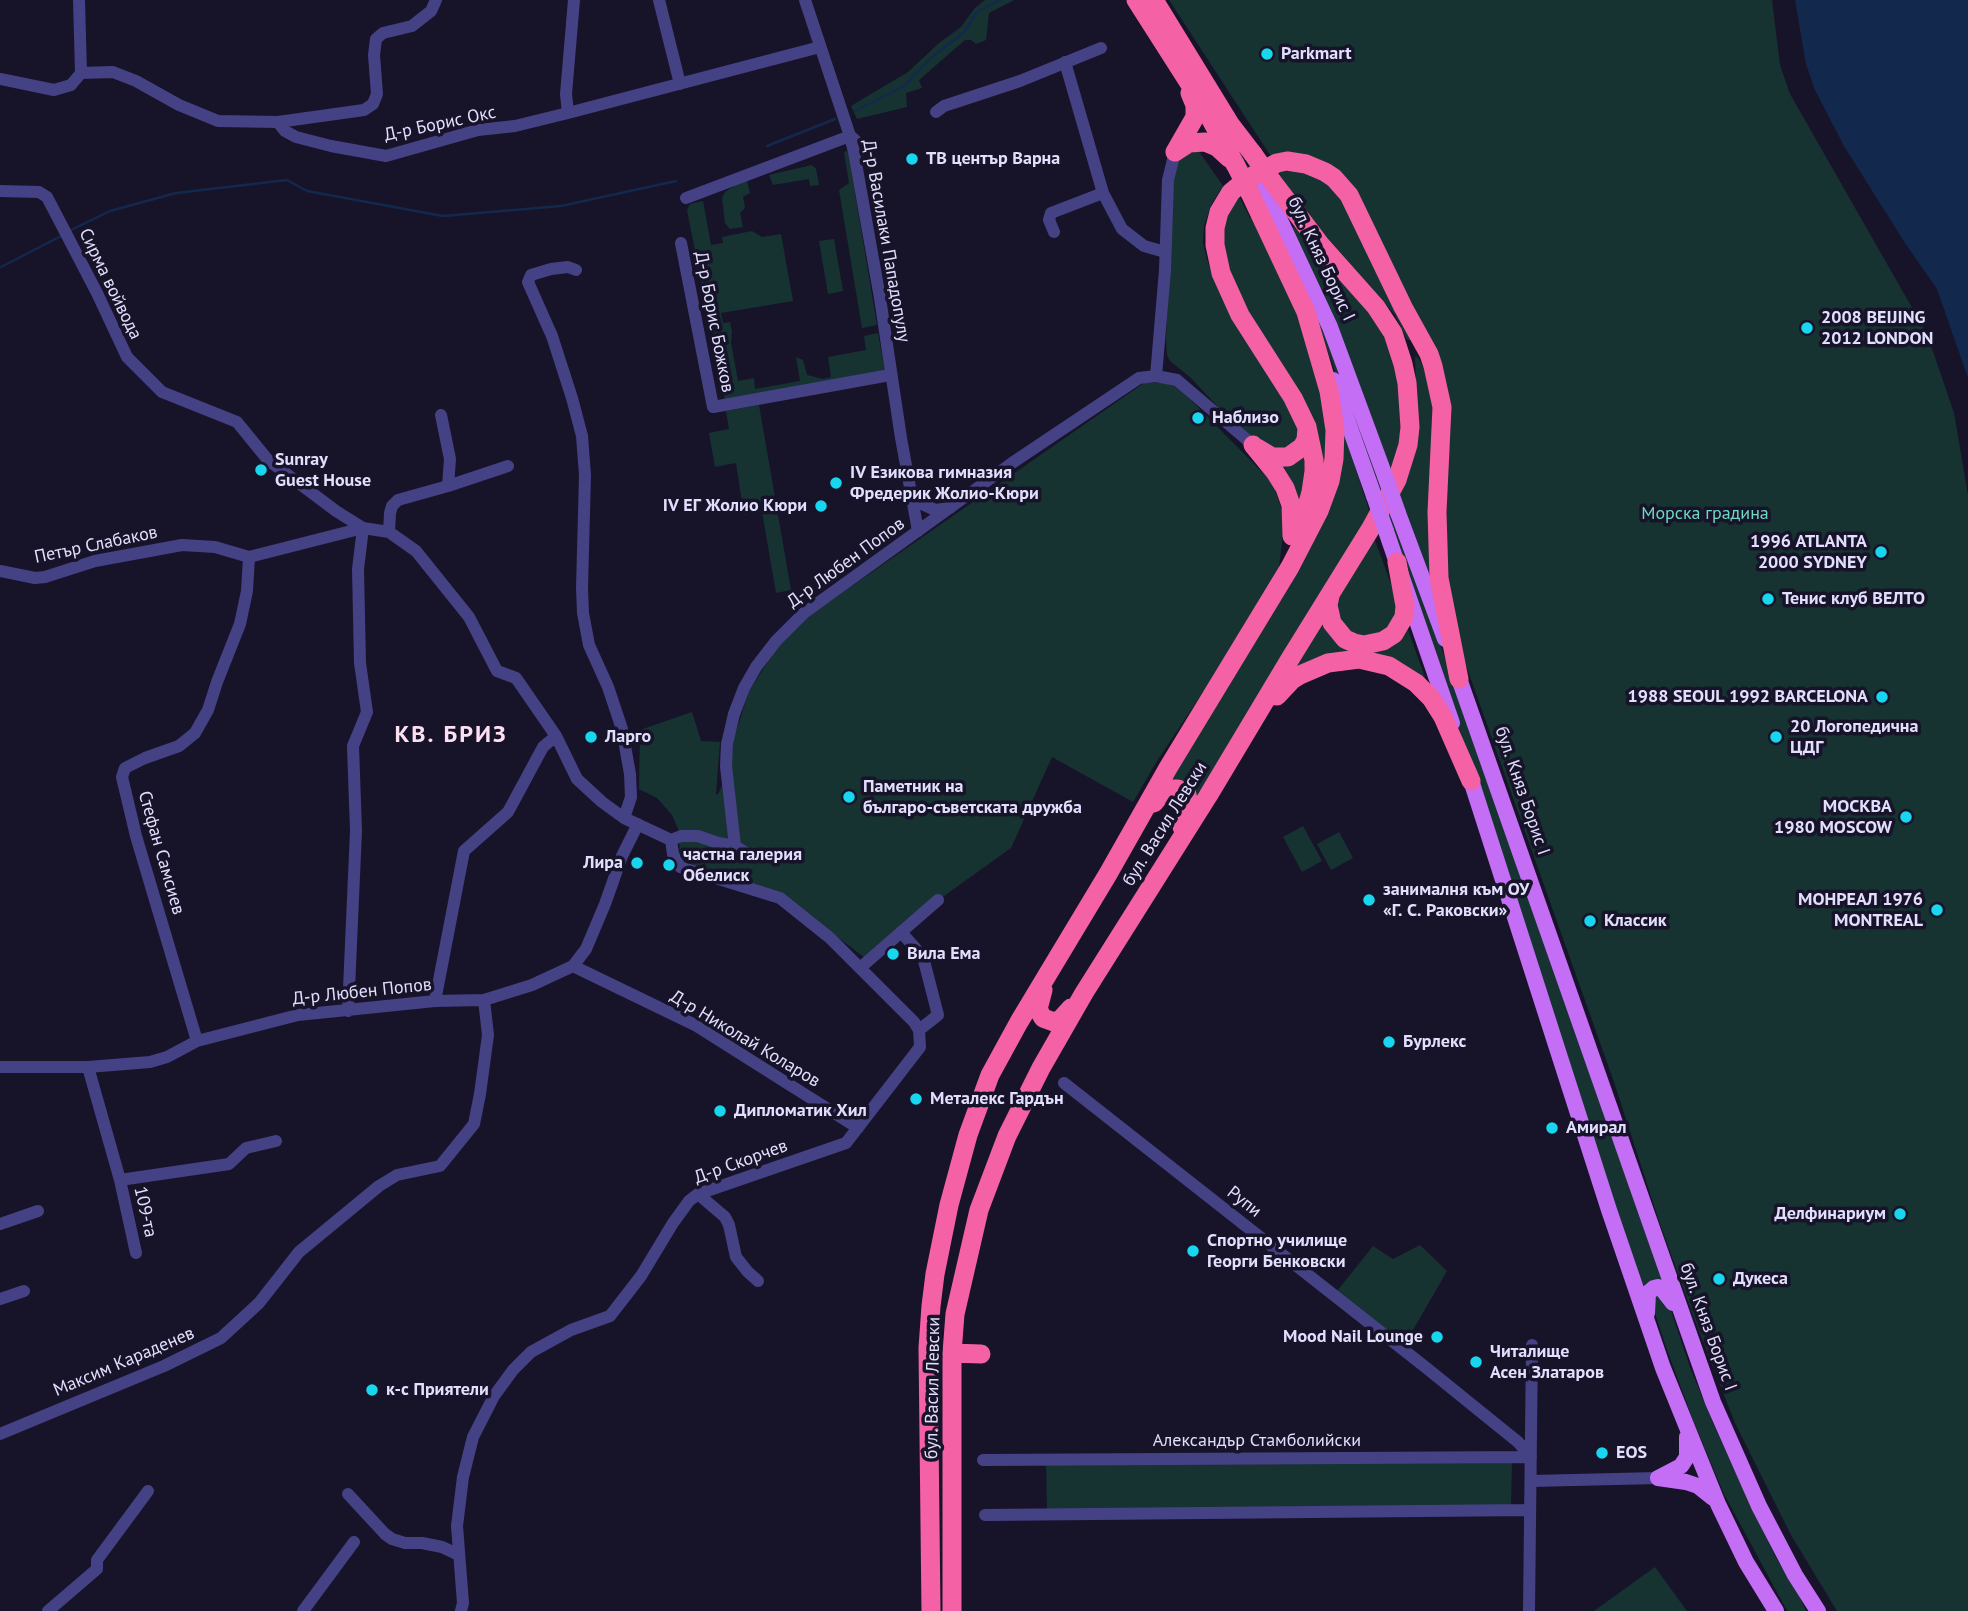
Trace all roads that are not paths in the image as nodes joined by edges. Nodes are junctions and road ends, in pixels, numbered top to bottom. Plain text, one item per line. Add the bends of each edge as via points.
1 (79, 0) edge
2 (436, 0) edge
3 (575, 0) edge
4 (659, 0) edge
5 (804, 0) edge
6 (1136, 0) edge
7 (1154, 0) edge
8 (820, 47) junction
9 (1101, 48) dead end
10 (1065, 62) junction
11 (1177, 62) junction
12 (81, 73) junction
13 (0, 79) edge
14 (680, 84) junction
15 (936, 112) dead end
16 (568, 113) junction
17 (278, 122) junction
18 (850, 136) junction
19 (861, 145) dead end
20 (1175, 152) junction
21 (1245, 158) junction
22 (1262, 187) junction
23 (0, 191) edge
24 (1103, 193) junction
25 (687, 198) dead end
26 (1054, 232) dead end
27 (681, 243) dead end
28 (1165, 252) junction
29 (576, 270) dead end
30 (1306, 313) junction
31 (1416, 330) junction
32 (890, 375) junction
33 (1156, 376) junction
34 (1410, 403) junction
35 (441, 415) dead end
36 (1307, 427) junction
37 (1253, 445) junction
38 (508, 466) dead end
39 (448, 486) junction
40 (911, 494) junction
41 (950, 508) junction
42 (363, 528) junction
43 (389, 531) junction
44 (918, 531) junction
45 (249, 557) junction
46 (1397, 562) junction
47 (1290, 567) junction
48 (0, 571) edge
49 (1280, 584) junction
50 (1331, 593) junction
51 (1459, 679) junction
52 (1251, 726) junction
53 (556, 736) junction
54 (1471, 781) junction
55 (624, 818) junction
56 (638, 824) junction
57 (1135, 828) junction
58 (671, 841) junction
59 (1173, 851) junction
60 (938, 900) dead end
61 (901, 932) junction
62 (573, 966) junction
63 (860, 968) junction
64 (1046, 978) junction
65 (1084, 993) junction
66 (484, 1000) junction
67 (435, 1001) junction
68 (348, 1011) junction
69 (919, 1030) junction
70 (197, 1041) junction
71 (0, 1067) edge
72 (88, 1067) junction
73 (1064, 1083) dead end
74 (858, 1128) junction
75 (276, 1141) dead end
76 (120, 1180) junction
77 (698, 1194) junction
78 (38, 1211) dead end
79 (0, 1224) edge
80 (136, 1253) dead end
81 (758, 1281) dead end
82 (24, 1292) dead end
83 (0, 1299) edge
84 (1682, 1317) junction
85 (1648, 1326) junction
86 (1532, 1345) dead end
87 (952, 1353) junction
88 (981, 1354) dead end
89 (1683, 1420) junction
90 (0, 1434) edge
91 (1531, 1457) junction
92 (983, 1460) dead end
93 (1658, 1478) junction
94 (1531, 1481) junction
95 (148, 1490) dead end
96 (348, 1494) dead end
97 (1718, 1504) junction
98 (1530, 1510) junction
99 (985, 1515) dead end
100 (354, 1542) dead end
101 (459, 1555) junction
102 (1795, 1575) junction
103 (930, 1604) edge
104 (952, 1605) edge
105 (48, 1611) edge
106 (303, 1611) edge
107 (461, 1611) edge
108 (1529, 1611) edge
109 (1778, 1611) edge
110 (1809, 1611) edge
111 (1818, 1611) edge

1 - 12 street
2 - 17 street via 431,11 412,26 376,39 377,94 373,104 364,110
3 - 16 street
4 - 14 street
5 - 8 street, Д-р Василаки Пападопулу
6 - 11 highway, бул. Княз Борис I
7 - 21 highway via 1230,124
8 - 14 street, Д-р Борис Окс
8 - 18 street, Д-р Василаки Пападопулу
9 - 10 street
10 - 15 street
10 - 24 street
11 - 20 highway via 1196,112
11 - 21 highway, бул. Княз Борис I via 1203,105
12 - 13 street via 71,86 54,90
12 - 17 street via 113,72 218,121
14 - 16 street, Д-р Борис Окс
16 - 17 street, Д-р Борис Окс via 478,130 386,156 296,137
18 - 19 street
18 - 25 street
18 - 32 street, Д-р Василаки Пападопулу
20 - 21 highway via 1189,143 1205,142
20 - 28 street via 1168,180
21 - 22 highway, бул. Княз Борис I, bridge
22 - 30 highway, бул. Княз Борис I
22 - 34 highway, бул. Васил Левски via 1321,244 1387,323 1403,364
22 - 51 main road, бул. Княз Борис I, bridge via 1330,327
23 - 42 street, Сирма войвода via 39,192 47,197 127,358 162,392 237,422 268,460
24 - 26 street via 1052,212 1049,218
24 - 28 street via 1122,229 1144,246
27 - 32 street, Д-р Борис Божков via 713,407
28 - 33 street
29 - 55 street via 551,269 531,275 528,282 552,336 582,436 583,613 589,645 622,729 631,797
30 - 46 main road, бул. Княз Борис I, bridge
30 - 47 highway, бул. Васил Левски via 1331,401 1335,449 1323,501
31 - 34 highway
31 - 36 highway via 1349,195 1334,178 1316,167 1287,161 1240,183 1219,212 1215,236 1218,262 1240,315
31 - 51 highway via 1433,366 1442,407 1437,555
32 - 40 street, Д-р Василаки Пападопулу
33 - 37 street via 1177,380
33 - 41 street, Д-р Любен Попов via 1139,378
34 - 50 highway, бул. Васил Левски via 1408,445 1397,480
35 - 39 street via 450,459
36 - 37 highway via 1302,447 1288,457 1272,457
36 - 47 highway via 1313,482
37 - 49 highway via 1280,479 1291,505 1292,540
38 - 39 street
39 - 43 street via 398,500 392,506
40 - 41 street via 935,510
40 - 44 street, Д-р Василаки Пападопулу
41 - 44 street, Д-р Любен Попов
42 - 43 street, Сирма войвода
42 - 45 street
42 - 68 street via 358,569 360,663 367,712 353,746 356,831
43 - 53 street via 416,551 469,617 497,671 516,678
44 - 58 street, Д-р Любен Попов via 804,612 749,679 727,744 726,766 741,850 698,836
45 - 48 street, Петър Слабаков via 215,547 182,545 95,561 45,577
45 - 70 street, Стефан Самсиев via 240,624 195,733 178,746 125,768 122,777
46 - 50 highway via 1404,617 1394,634 1383,641 1370,645 1341,636 1330,616
46 - 54 main road, бул. Княз Борис I
47 - 49 highway, бул. Васил Левски
49 - 57 highway, бул. Васил Левски
50 - 52 highway, бул. Васил Левски
51 - 84 main road, бул. Княз Борис I
52 - 54 highway via 1300,675 1328,663 1368,660 1398,670 1431,698
52 - 59 highway, бул. Васил Левски
53 - 55 street via 577,779
53 - 67 street via 543,747 508,812 464,851
54 - 85 main road, бул. Княз Борис I
55 - 56 street
56 - 58 street
56 - 62 street via 586,949
57 - 59 highway via 1164,791 1183,791 1189,806
57 - 64 highway, бул. Васил Левски
58 - 63 street via 680,867 780,898 830,937
59 - 65 highway, бул. Васил Левски
60 - 61 street
61 - 63 street
61 - 69 street, Д-р Скорчев via 923,957 938,1015
62 - 66 street, Д-р Любен Попов
62 - 74 street, Д-р Николай Коларов via 695,1025
63 - 69 street
64 - 65 highway via 1038,1009 1049,1021 1061,1019
64 - 103 highway, бул. Васил Левски via 990,1075 968,1135 935,1274 923,1348
65 - 87 highway, бул. Васил Левски via 1007,1136 979,1210 955,1314
66 - 67 street, Д-р Любен Попов
66 - 90 street, Максим Караденев via 488,1035 474,1124 440,1166 397,1175 379,1186 299,1252 259,1303 221,1338
67 - 68 street, Д-р Любен Попов
68 - 70 street, Д-р Любен Попов via 298,1015
69 - 74 street, Д-р Скорчев via 920,1047
70 - 72 street, Д-р Любен Попов via 150,1062
71 - 72 street, Д-р Любен Попов
72 - 76 street, 109-та
73 - 91 street, Рупи via 1434,1374
74 - 77 street, Д-р Скорчев via 846,1143
75 - 76 street via 246,1148 229,1164
76 - 80 street, 109-та
77 - 81 street via 725,1217 736,1257
77 - 101 street, Д-р Скорчев via 610,1316 570,1330 531,1352 494,1396 473,1437 463,1476
78 - 79 street
82 - 83 street
84 - 85 main road via 1666,1293 1654,1288 1647,1298
84 - 102 main road, бул. Княз Борис I via 1736,1457
85 - 89 main road, бул. Княз Борис I
86 - 91 street
87 - 88 highway
87 - 104 highway, бул. Васил Левски
89 - 93 main road via 1687,1457 1681,1466
89 - 97 main road, бул. Княз Борис I
91 - 92 street, Александър Стамболийски
91 - 94 street
93 - 94 street
93 - 97 main road via 1698,1486
94 - 98 street
95 - 105 street via 97,1560 97,1569
96 - 101 street via 392,1539
97 - 109 main road, бул. Княз Борис I via 1746,1562
98 - 99 street
98 - 108 street
100 - 106 street
101 - 107 street, Д-р Скорчев
102 - 110 main road
102 - 111 main road, бул. Княз Борис I
103 - 104 highway via 935,1590 943,1588 950,1593

